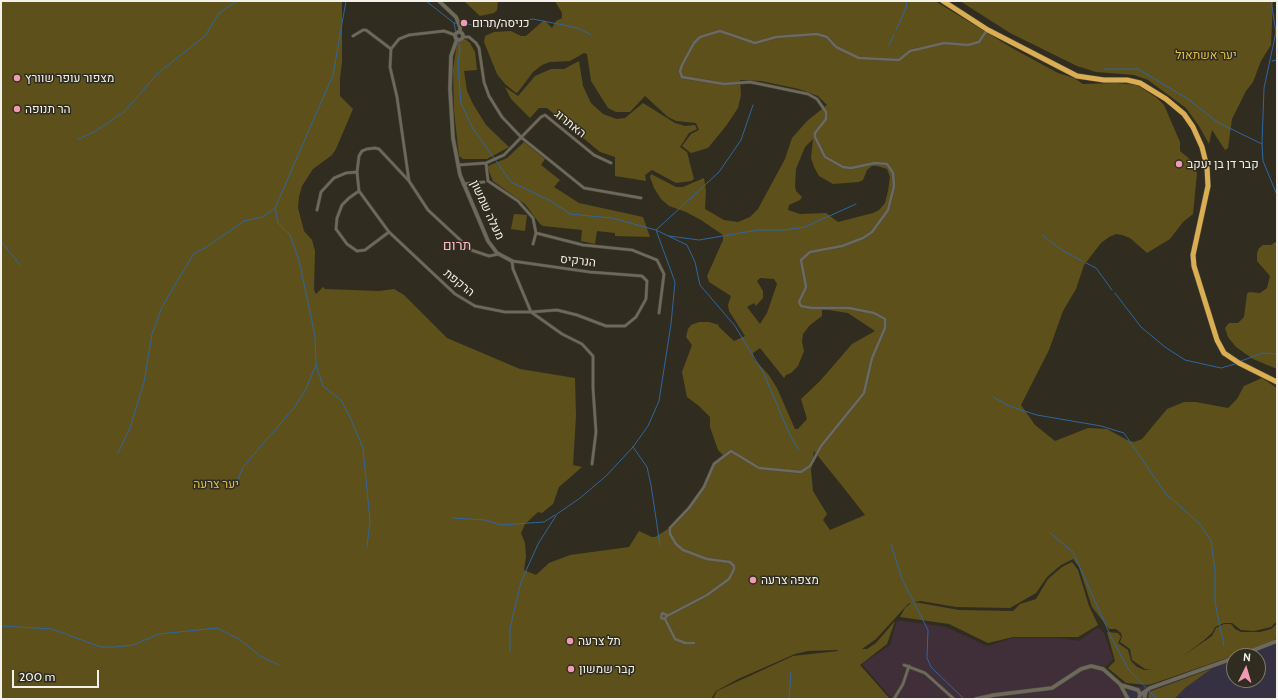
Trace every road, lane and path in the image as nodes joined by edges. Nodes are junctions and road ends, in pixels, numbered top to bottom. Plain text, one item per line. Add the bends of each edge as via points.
1 (439, 1) edge
2 (944, 1) edge
3 (988, 30) junction
4 (460, 32) junction
5 (455, 35) junction
6 (353, 36) dead end
7 (463, 37) junction
8 (457, 39) junction
9 (391, 49) junction
10 (522, 138) junction
11 (486, 163) junction
12 (611, 163) dead end
13 (458, 165) junction
14 (357, 172) junction
15 (409, 181) junction
16 (484, 182) dead end
17 (463, 184) junction
18 (359, 192) junction
19 (641, 198) dead end
20 (317, 210) dead end
21 (390, 232) junction
22 (536, 233) junction
23 (533, 244) dead end
24 (499, 254) junction
25 (512, 261) junction
26 (642, 276) joint
27 (531, 312) junction
28 (659, 313) dead end
29 (1277, 382) edge
30 (592, 464) dead end
31 (1277, 641) edge
32 (694, 643) dead end
33 (1272, 644) junction
34 (1277, 644) edge
35 (1261, 648) edge
36 (1226, 661) edge
37 (904, 665) dead end
38 (909, 666) junction
39 (1120, 684) junction
40 (1132, 688) junction
41 (1150, 688) junction
42 (1137, 689) junction
43 (1128, 697) edge
44 (1141, 698) edge
45 (894, 699) edge
46 (954, 699) edge
47 (976, 699) edge

1 - 4 street via 456,17
2 - 3 highway
3 - 29 highway via 1077,76 1140,83 1184,114 1202,147 1207,167 1208,186 1194,266 1217,340 1224,353
3 - 32 street via 979,42 968,45 944,43 910,51 899,60 859,58 836,47 827,37 817,34 776,37 755,43 720,31 700,37 682,65 682,77 724,84 750,82 808,94 817,99 826,112 826,119 815,133 815,137 825,157 843,167 851,168 875,162 887,164 893,173 894,186 888,210 872,232 847,244 810,252 801,260 806,287 799,302 801,306 854,309 874,313 885,319 885,328 872,358 864,393 821,446 810,466 801,472 758,468 731,451 714,464 704,487 670,528 670,534 683,550 707,559 730,562 734,566 729,579 666,618 675,639
4 - 5 street
4 - 7 street
5 - 8 street
5 - 9 street via 444,32 409,35 399,39
6 - 9 street via 366,30
7 - 8 street
7 - 10 street via 469,37 479,48 484,82 489,96 502,117
8 - 13 street, מעלה שמשון via 451,56 450,89 453,138
9 - 15 street via 390,67
10 - 11 street via 504,156
10 - 12 street, האתרוג via 545,115 594,154
10 - 19 street via 584,188
11 - 13 street
11 - 22 street via 488,181 518,201 529,212 536,225
13 - 17 street, מעלה שמשון
14 - 15 street via 362,151 375,148 379,149
14 - 18 street
14 - 20 street via 346,172 334,178 321,192
15 - 24 street via 428,210 471,250 489,256
16 - 17 street
17 - 24 street, מעלה שמשון via 488,241
18 - 21 street, הרקפת
18 - 21 street via 342,205 337,218 336,229 347,244 357,251 365,250
21 - 27 street, הרקפת via 455,294 475,306 505,312
22 - 23 street
22 - 28 street via 583,245 632,250 657,260 664,274
24 - 25 street, מעלה שמשון
25 - 26 street, הנרקיס
25 - 27 street
26 - 27 street, הרקפת via 647,281 646,299 636,317 625,326 606,326 557,310
27 - 30 street via 587,348 593,356 596,432
31 - 33 street
33 - 34 street
33 - 35 street
36 - 41 street
37 - 38 street
38 - 45 street
38 - 46 street via 928,675
39 - 40 street
39 - 43 street
39 - 47 street via 1103,669 1091,666 1081,669 1052,688
40 - 42 street
40 - 43 street via 1128,691
41 - 42 street
41 - 44 street
42 - 44 street

